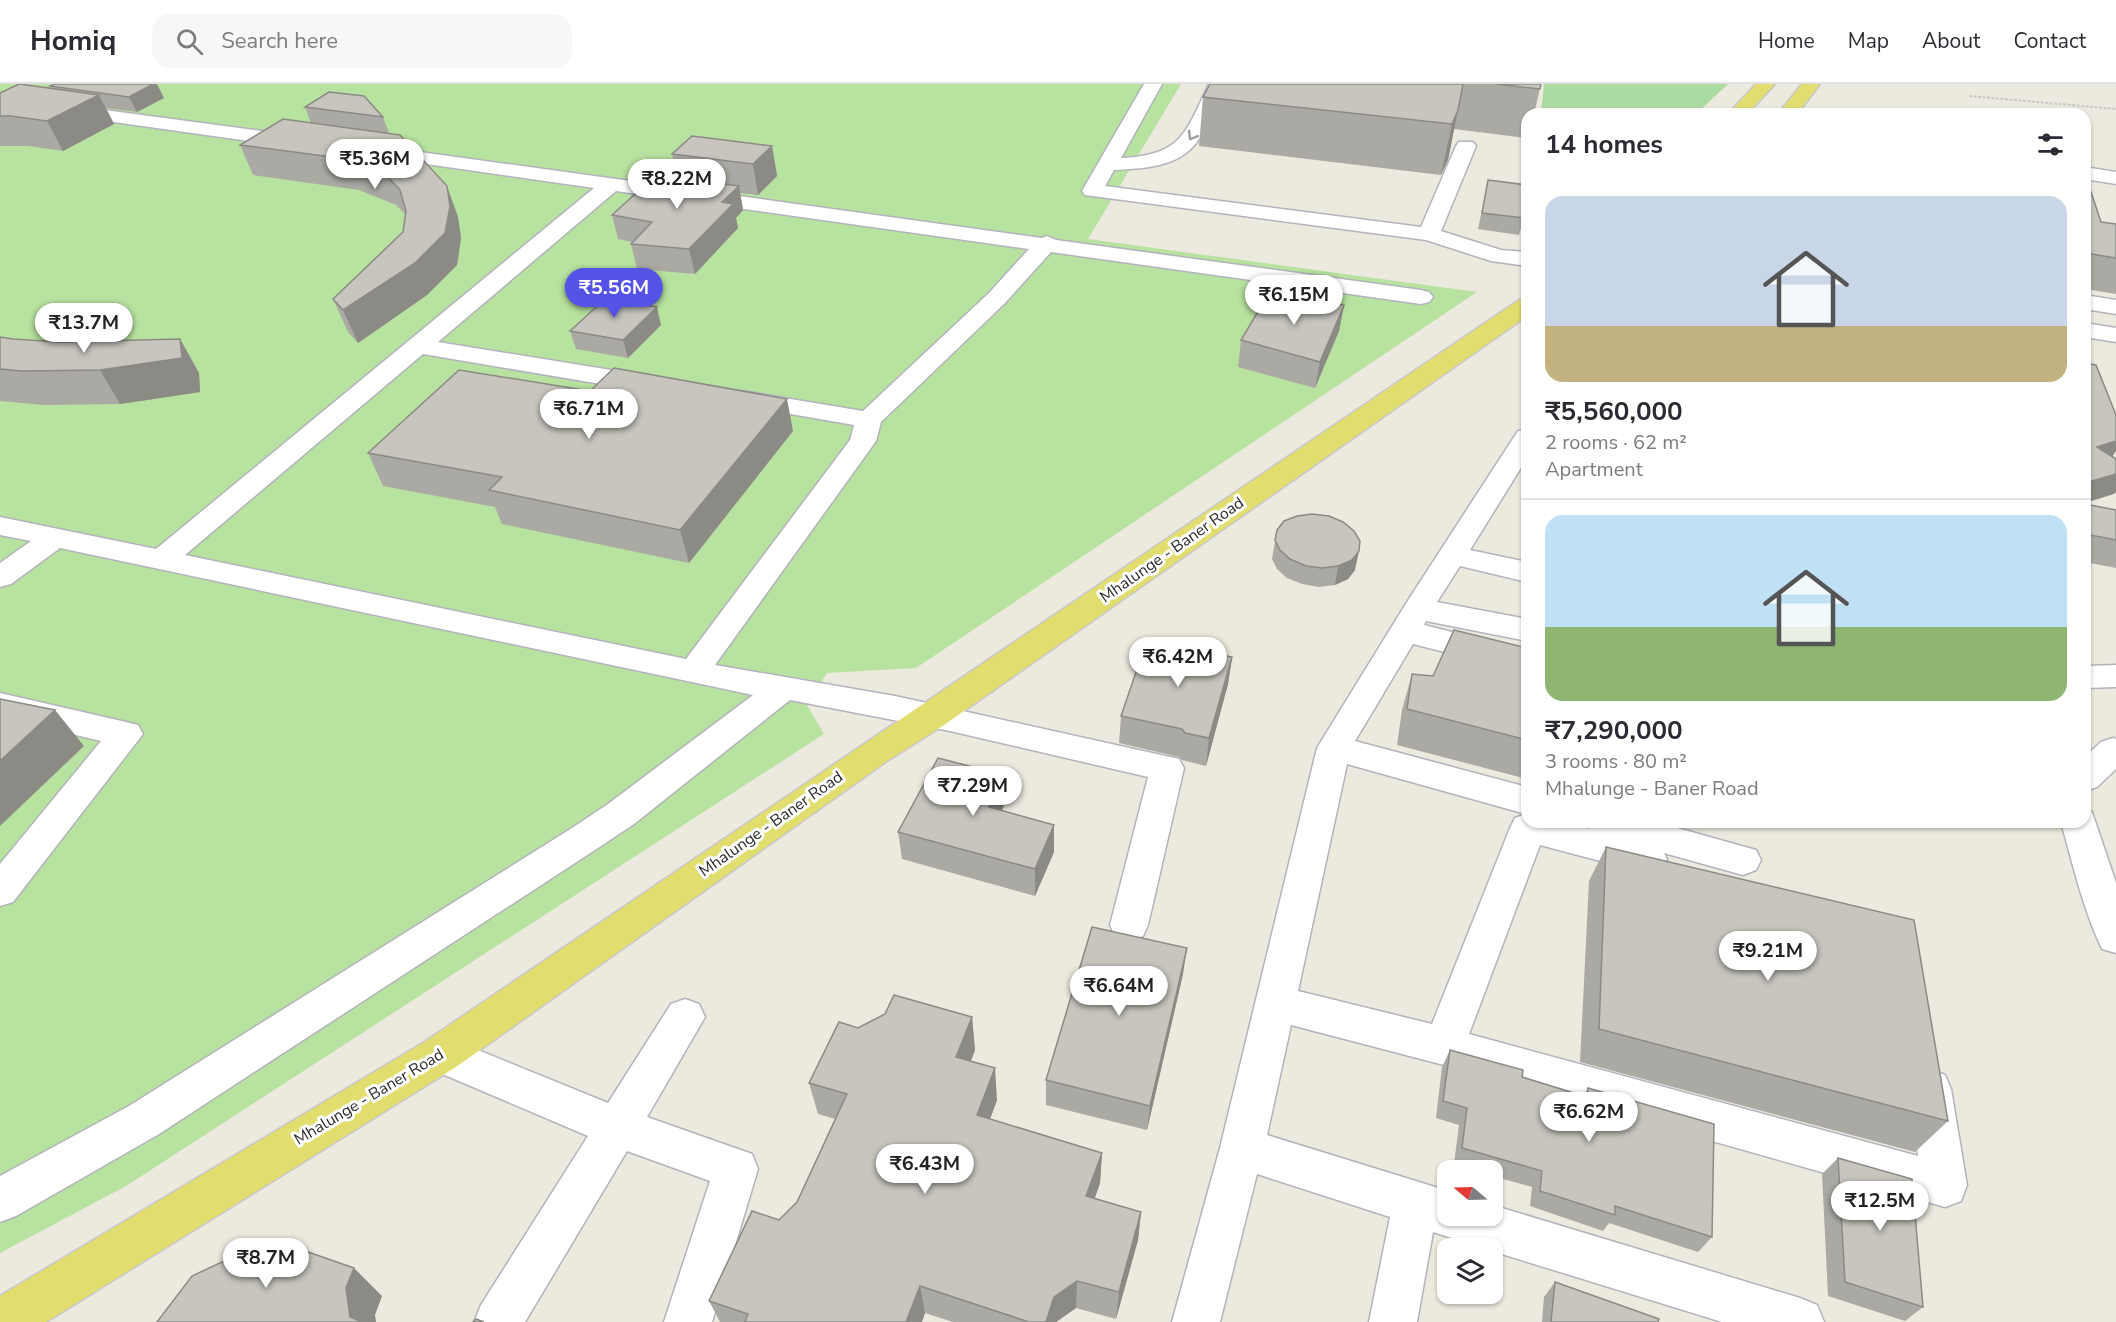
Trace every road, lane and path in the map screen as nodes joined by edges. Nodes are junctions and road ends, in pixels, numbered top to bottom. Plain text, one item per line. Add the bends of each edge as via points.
1 (1153, 84) edge
2 (1218, 84) edge
3 (1766, 84) edge
4 (1811, 84) edge
5 (1969, 96) dead end
6 (0, 102) edge
7 (1743, 108) edge
8 (1792, 108) edge
9 (2116, 109) edge
10 (318, 144) edge
11 (1466, 146) dead end
12 (353, 149) edge
13 (1108, 165) junction
14 (2091, 174) edge
15 (2116, 178) edge
16 (612, 184) junction
17 (1429, 234) junction
18 (1047, 243) junction
19 (1521, 258) edge
20 (1421, 297) dead end
21 (2091, 303) edge
22 (2116, 307) edge
23 (1521, 309) edge
24 (2091, 331) edge
25 (2116, 335) edge
26 (419, 346) junction
27 (667, 387) edge
28 (715, 394) edge
29 (868, 420) junction
30 (1521, 447) edge
31 (0, 526) edge
32 (55, 538) junction
33 (1453, 555) junction
34 (163, 559) junction
35 (1521, 571) edge
36 (0, 577) edge
37 (1412, 620) junction
38 (1521, 629) edge
39 (1521, 660) edge
40 (694, 671) junction
41 (2116, 676) edge
42 (2091, 677) edge
43 (785, 687) junction
44 (0, 705) edge
45 (932, 716) junction
46 (1334, 748) junction
47 (2105, 750) edge
48 (2091, 770) edge
49 (1521, 799) edge
50 (1528, 828) edge
51 (1528, 828) edge
52 (1620, 828) edge
53 (2081, 828) edge
54 (0, 891) edge
55 (1129, 925) dead end
56 (2116, 937) edge
57 (1276, 1003) junction
58 (685, 1017) dead end
59 (1444, 1046) junction
60 (1924, 1049) edge
61 (441, 1054) junction
62 (617, 1127) junction
63 (1242, 1148) junction
64 (0, 1200) edge
65 (1437, 1211) edge
66 (1437, 1213) edge
67 (1487, 1226) edge
68 (2, 1322) edge
69 (498, 1322) edge
70 (688, 1322) edge
71 (1196, 1322) edge
72 (1392, 1322) edge
73 (1800, 1322) edge

1 - 13 street
2 -> 13 street via 1191,141 1174,155 1161,161
3 - 7 main road
4 - 8 main road
5 - 9 path
6 - 10 street
11 - 17 street
12 - 16 street
13 - 17 street via 1092,191
14 - 15 street
16 - 18 street
16 - 26 street
17 - 19 street via 1499,256
18 - 20 street
18 - 29 street via 997,298
21 - 22 street
23 - 45 main road, Mhalunge - Baner Road
24 - 25 street
26 - 27 street
26 - 34 street
28 - 29 street
29 - 40 street via 863,441
30 - 33 street
31 - 32 street
32 - 34 street
32 - 36 street
33 - 35 street
33 - 37 street
34 - 40 street
37 - 38 street
37 - 39 street
37 - 46 street
40 - 43 street
41 - 42 street
43 - 45 street
43 - 64 street via 585,838 144,1120
44 - 54 street via 126,734
45 - 55 street via 1167,768
45 - 61 main road, Mhalunge - Baner Road
46 - 49 street
46 - 57 street
47 - 48 street
50 - 52 street via 1755,875
51 - 59 street
53 - 56 street
57 - 59 street
57 - 63 street
58 - 62 street
59 - 60 street via 1945,1185
61 - 62 street
61 - 68 main road, Mhalunge - Baner Road
62 - 69 street
62 - 70 street via 736,1169
63 - 65 street
63 - 71 street
66 - 72 street
67 - 73 street

